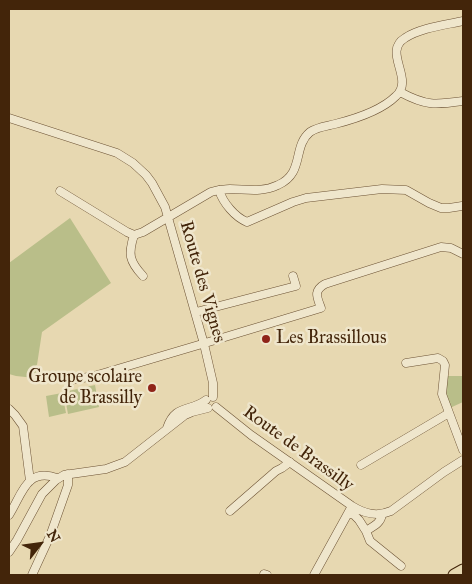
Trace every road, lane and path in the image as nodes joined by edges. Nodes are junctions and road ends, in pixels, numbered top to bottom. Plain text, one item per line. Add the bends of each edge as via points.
1 (463, 21) edge
2 (400, 92) junction
3 (463, 101) edge
4 (9, 118) edge
5 (219, 190) junction
6 (60, 191) dead end
7 (462, 206) edge
8 (168, 217) junction
9 (134, 235) junction
10 (463, 254) edge
11 (144, 276) dead end
12 (293, 276) dead end
13 (196, 312) junction
14 (204, 344) junction
15 (406, 363) dead end
16 (71, 380) dead end
17 (211, 403) junction
18 (9, 409) edge
19 (450, 413) junction
20 (463, 450) edge
21 (463, 460) edge
22 (290, 462) junction
23 (361, 465) dead end
24 (68, 474) junction
25 (58, 478) junction
26 (30, 481) junction
27 (351, 510) junction
28 (230, 511) dead end
29 (382, 514) junction
30 (9, 515) edge
31 (366, 531) junction
32 (9, 552) edge
33 (401, 566) dead end
34 (463, 570) edge
35 (32, 575) edge
36 (314, 575) edge
37 (454, 575) edge

1 - 2 street via 416,32 401,41 396,53 403,80
2 - 3 street via 432,104
2 - 5 street, Route des Vignes via 362,116 311,131 304,140 294,171 283,183 263,190
4 - 8 street via 122,156 152,184
5 - 7 street via 234,212 247,222 300,200 382,189 406,190 441,208
5 - 8 street, Route des Vignes via 206,194
6 - 9 street
8 - 9 street
8 - 13 street, Route des Vignes
9 - 11 street via 130,257
10 - 14 street via 440,247 325,284 317,291 321,308
12 - 13 street via 296,286
13 - 14 street, Route des Vignes
14 - 16 street
14 - 17 street, Route des Vignes via 213,383
15 - 19 street via 438,358 443,361 442,394
17 - 22 street, Route de Brassilly
17 - 24 street via 175,414 167,429 120,464
18 - 26 street via 23,426
19 - 20 street
19 - 23 street
21 - 29 street via 396,508
22 - 27 street, Route de Brassilly
22 - 28 street
24 - 25 street
24 - 35 street via 68,486
25 - 26 street via 47,475
25 - 32 street via 42,494
26 - 30 street
27 - 29 street, Route de Brassilly
27 - 31 street
27 - 36 street
29 - 31 street via 379,523
31 - 33 street via 370,541
34 - 37 highway

